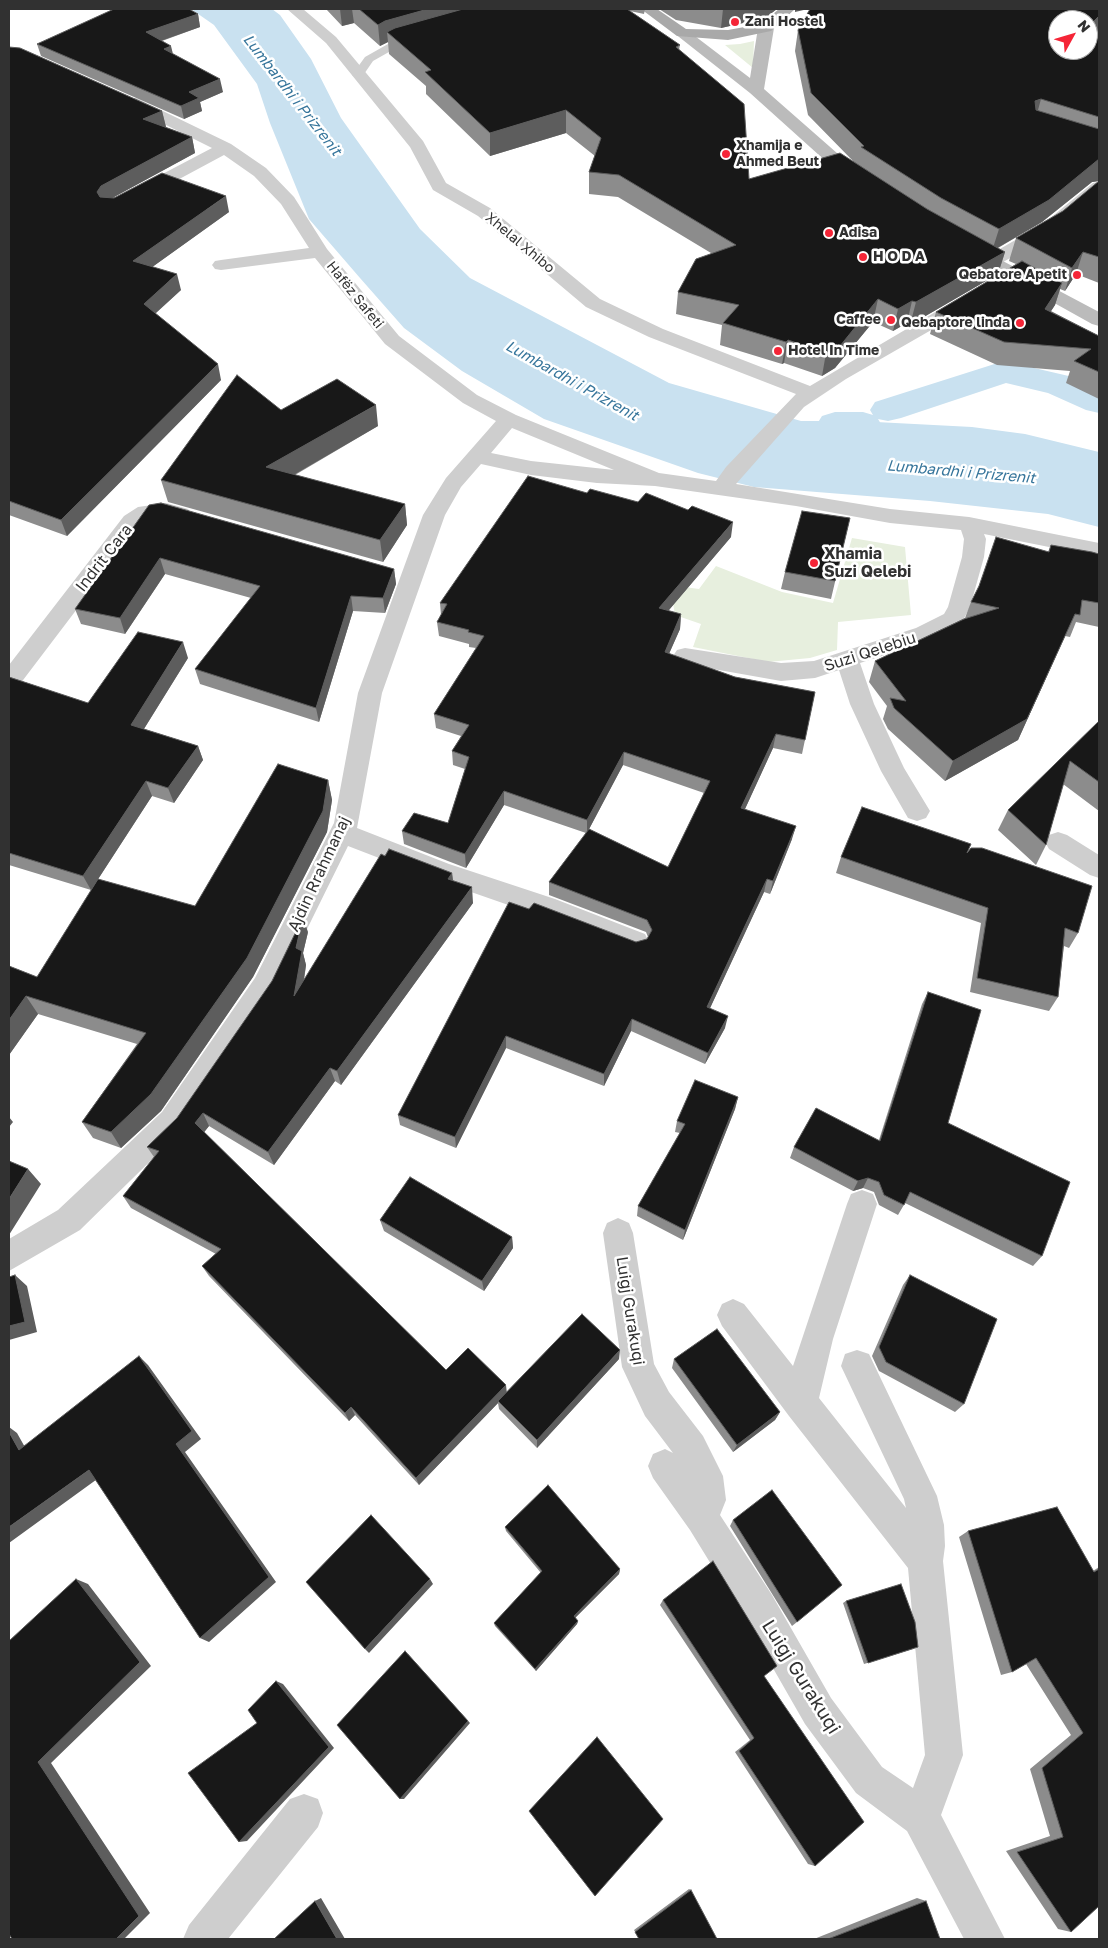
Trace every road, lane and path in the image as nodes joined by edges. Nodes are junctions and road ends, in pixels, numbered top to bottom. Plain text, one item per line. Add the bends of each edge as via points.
1 (294, 9) edge
2 (648, 9) edge
3 (788, 9) edge
4 (766, 28) junction
5 (682, 33) junction
6 (430, 35) edge
7 (358, 75) junction
8 (756, 90) junction
9 (111, 93) edge
10 (225, 148) junction
11 (1099, 187) edge
12 (869, 189) edge
13 (121, 204) edge
14 (952, 239) edge
15 (320, 252) junction
16 (992, 261) junction
17 (221, 265) dead end
18 (999, 283) junction
19 (1099, 320) edge
20 (804, 398) junction
21 (509, 418) junction
22 (476, 456) junction
23 (655, 479) junction
24 (727, 480) junction
25 (204, 520) edge
26 (969, 524) junction
27 (1099, 550) edge
28 (685, 656) dead end
29 (847, 659) junction
30 (9, 682) edge
31 (917, 811) dead end
32 (342, 833) junction
33 (1058, 842) dead end
34 (1099, 868) edge
35 (635, 942) edge
36 (862, 1204) dead end
37 (618, 1233) dead end
38 (9, 1256) edge
39 (733, 1315) dead end
40 (857, 1366) dead end
41 (801, 1404) junction
42 (665, 1466) dead end
43 (702, 1518) junction
44 (925, 1561) junction
45 (304, 1813) dead end
46 (920, 1817) junction
47 (203, 1939) edge
48 (985, 1939) edge

1 - 7 street, Xhelal Xhibo via 331,40
2 - 5 main road
3 - 4 main road
4 - 5 main road via 728,35
4 - 8 main road
5 - 8 main road
6 - 7 lane via 392,46 369,59
7 - 20 street, Xhelal Xhibo via 417,145 439,186 484,212 593,302
8 - 12 main road
9 - 10 street, Hafëz Safeti
10 - 13 street
10 - 15 street, Hafëz Safeti via 260,172 288,201
11 - 16 street via 1049,228
14 - 16 main road
15 - 17 street
15 - 21 street, Hafëz Safeti via 392,340 470,399
16 - 18 main road
18 - 19 main road
18 - 20 street
20 - 24 street
21 - 22 street, Ajdin Rrahmanaj
21 - 23 street
22 - 23 street via 531,468
22 - 32 street, Ajdin Rrahmanaj via 453,483 400,576 370,693 347,823
23 - 24 street
24 - 26 street via 890,516
25 - 30 street, Indrit Cara via 166,510 146,512 132,521
26 - 27 street
26 - 29 street, Suzi Qelebiu via 975,539 973,557 959,607 952,620 924,634
28 - 29 street, Suzi Qelebiu via 781,672 815,669
29 - 31 street via 862,704 893,771
32 - 35 street
32 - 38 street, Ajdin Rrahmanaj via 265,986 172,1121 68,1220
33 - 34 street
36 - 41 street via 812,1356
37 - 43 street, Luigj Gurakuqi via 638,1367 657,1404 690,1448 706,1476 708,1500
39 - 41 street
40 - 44 street via 920,1496 927,1525
41 - 44 street
42 - 43 street, Luigj Gurakuqi
43 - 46 street, Luigj Gurakuqi via 818,1711 869,1780
44 - 46 street via 944,1755
45 - 47 street
46 - 48 street, Luigj Gurakuqi

